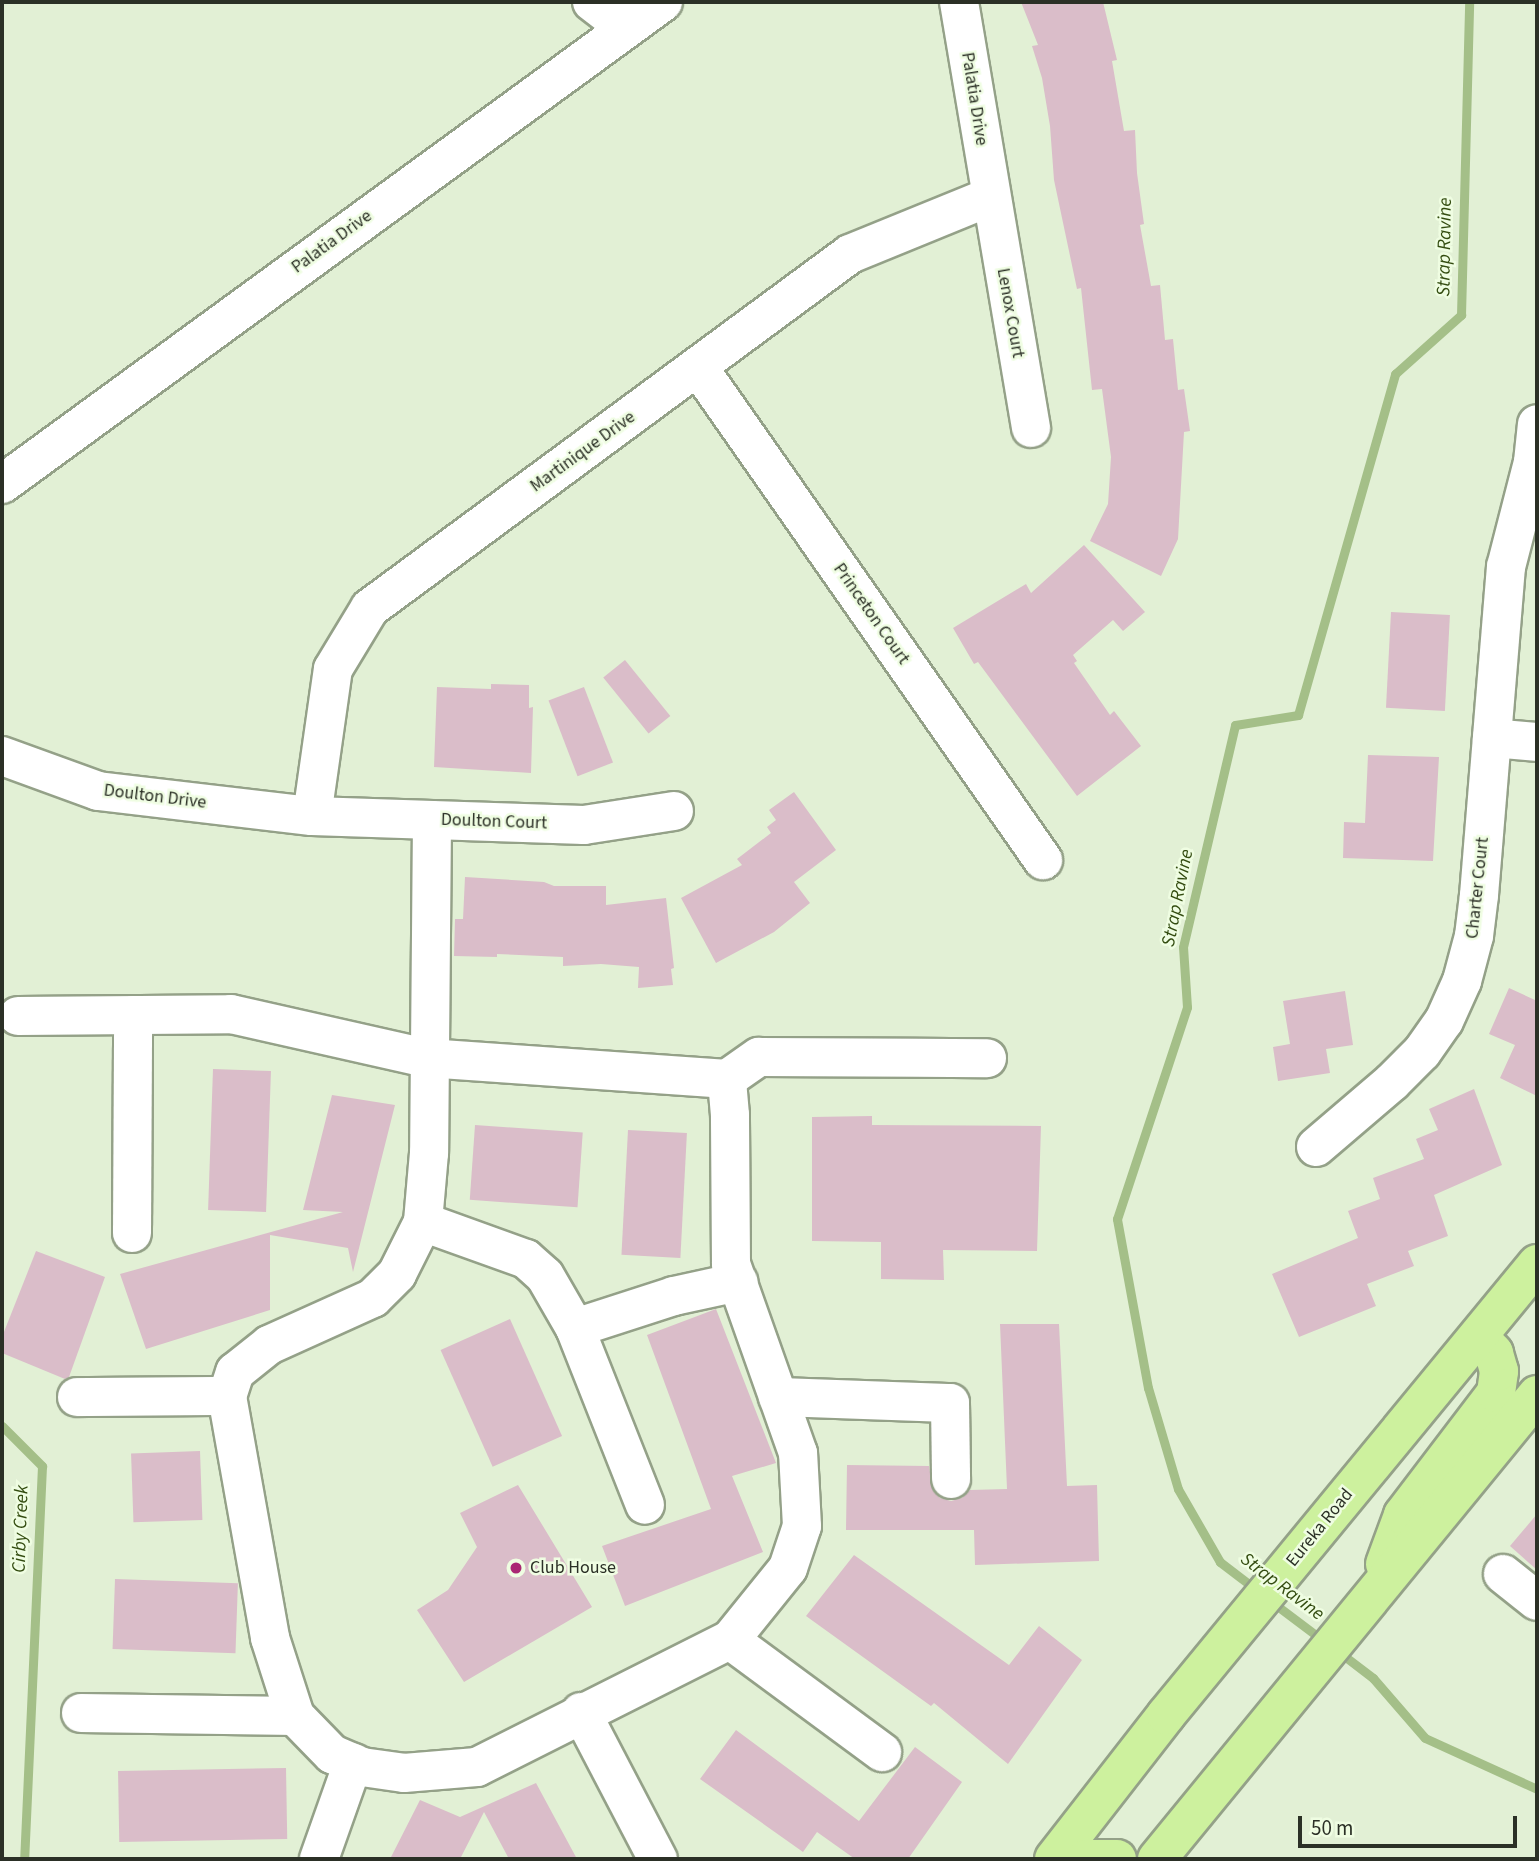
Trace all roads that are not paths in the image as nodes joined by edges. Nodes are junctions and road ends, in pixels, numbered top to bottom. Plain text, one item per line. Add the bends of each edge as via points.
1 (592, 2) edge
2 (663, 2) edge
3 (959, 2) edge
4 (621, 15) edge
5 (990, 197) junction
6 (698, 367) junction
7 (1537, 424) edge
8 (1031, 428) dead end
9 (2, 484) edge
10 (1492, 738) junction
11 (1537, 742) edge
12 (2, 757) edge
13 (674, 811) dead end
14 (312, 816) junction
15 (432, 820) junction
16 (1043, 860) dead end
17 (133, 1015) junction
18 (18, 1016) dead end
19 (427, 1058) junction
20 (987, 1058) dead end
21 (727, 1079) junction
22 (1315, 1147) dead end
23 (423, 1222) junction
24 (132, 1233) dead end
25 (1537, 1264) edge
26 (738, 1282) junction
27 (575, 1328) junction
28 (1478, 1336) junction
29 (1537, 1395) edge
30 (77, 1396) dead end
31 (227, 1396) junction
32 (778, 1396) junction
33 (951, 1479) dead end
34 (645, 1505) dead end
35 (1503, 1574) dead end
36 (1537, 1601) edge
37 (1365, 1604) junction
38 (730, 1640) junction
39 (581, 1712) junction
40 (81, 1713) dead end
41 (295, 1716) junction
42 (882, 1752) dead end
43 (353, 1763) junction
44 (319, 1859) edge
45 (658, 1859) edge
46 (1054, 1859) edge
47 (1086, 1859) edge
48 (1117, 1859) edge
49 (1157, 1859) edge

1 - 4 street
2 - 4 street, Palatia Drive
3 - 5 street, Palatia Drive
4 - 9 street, Palatia Drive
5 - 6 street, Martinique Drive via 850,254
5 - 8 street, Lenox Court
6 - 14 street, Martinique Drive via 370,608 333,669
6 - 16 street, Princeton Court
7 - 10 street, Charter Court via 1534,462 1506,567
10 - 11 street
10 - 22 street, Charter Court via 1474,936 1462,981 1444,1021 1422,1052
12 - 14 street, Doulton Drive via 98,791
13 - 15 street, Doulton Court via 584,825
14 - 15 street, Doulton Court
15 - 19 street
17 - 18 street
17 - 19 street via 231,1014
17 - 24 street
19 - 21 street
19 - 23 street via 429,1153
20 - 21 street via 760,1057
21 - 26 street via 729,1240
23 - 27 street via 526,1259 545,1276
23 - 31 street via 397,1274 373,1298 269,1345 235,1372
25 - 28 main road, Eureka Road
26 - 27 street via 674,1296
26 - 32 street
27 - 34 street
28 - 37 main road via 1494,1353 1499,1371 1496,1393 1403,1515
28 - 46 main road, Eureka Road via 1213,1657
29 - 37 main road
30 - 31 street
31 - 41 street via 270,1638
32 - 33 street via 950,1403
32 - 38 street via 798,1453 802,1526 788,1568
35 - 36 street
37 - 49 main road
38 - 39 street
38 - 42 street
39 - 43 street via 477,1767 404,1773
39 - 45 street
40 - 41 street
41 - 43 street via 332,1754
43 - 44 street
47 - 48 main road

